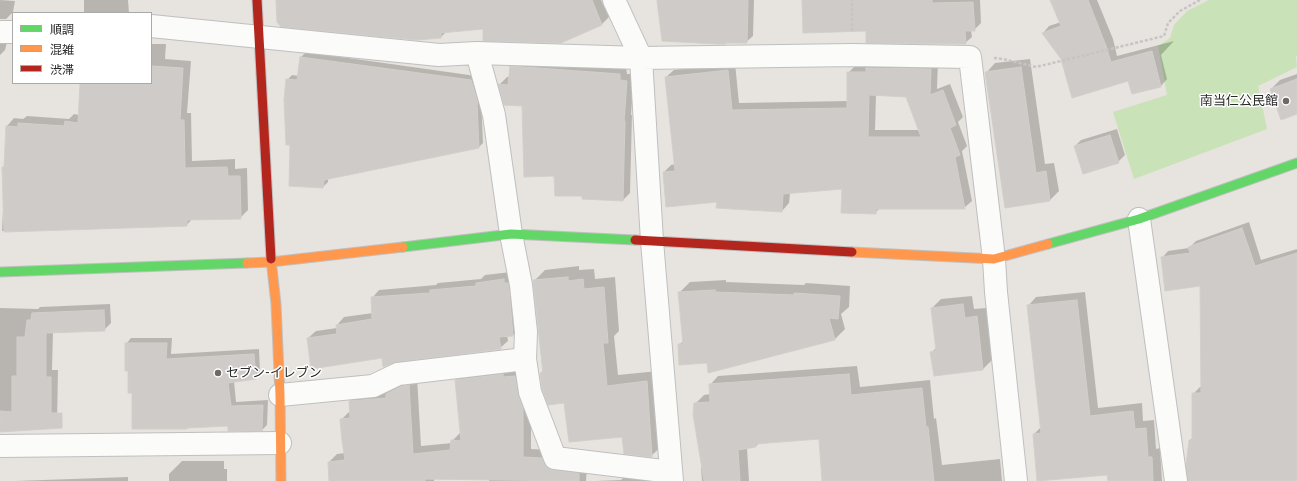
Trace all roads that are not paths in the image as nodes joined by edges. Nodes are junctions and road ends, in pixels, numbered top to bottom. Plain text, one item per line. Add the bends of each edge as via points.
1 (257, 0) edge
2 (614, 0) edge
3 (152, 26) edge
4 (0, 32) edge
5 (12, 32) edge
6 (259, 37) junction
7 (476, 53) junction
8 (641, 58) junction
9 (1297, 163) edge
10 (1139, 219) junction
11 (511, 234) junction
12 (652, 241) junction
13 (994, 260) junction
14 (271, 262) junction
15 (0, 272) edge
16 (524, 359) junction
17 (280, 395) junction
18 (280, 444) junction
19 (0, 446) edge
20 (671, 477) edge
21 (281, 481) edge
22 (1016, 481) edge
23 (1176, 481) edge

1 - 6 street
2 - 8 street
3 - 6 street
4 - 5 street
6 - 7 street via 440,56
6 - 14 street
7 - 8 street
7 - 11 street via 494,115
8 - 12 street
8 - 13 street via 852,55 970,57
9 - 10 street
10 - 13 street
10 - 23 street
11 - 12 street
11 - 14 street
11 - 16 street via 521,285 526,332
12 - 13 street
12 - 20 street
13 - 22 street
14 - 15 street
14 - 17 street via 276,304
16 - 17 street via 398,374 373,386
16 - 20 street via 530,392 555,458
17 - 18 street
18 - 19 street
18 - 21 street

